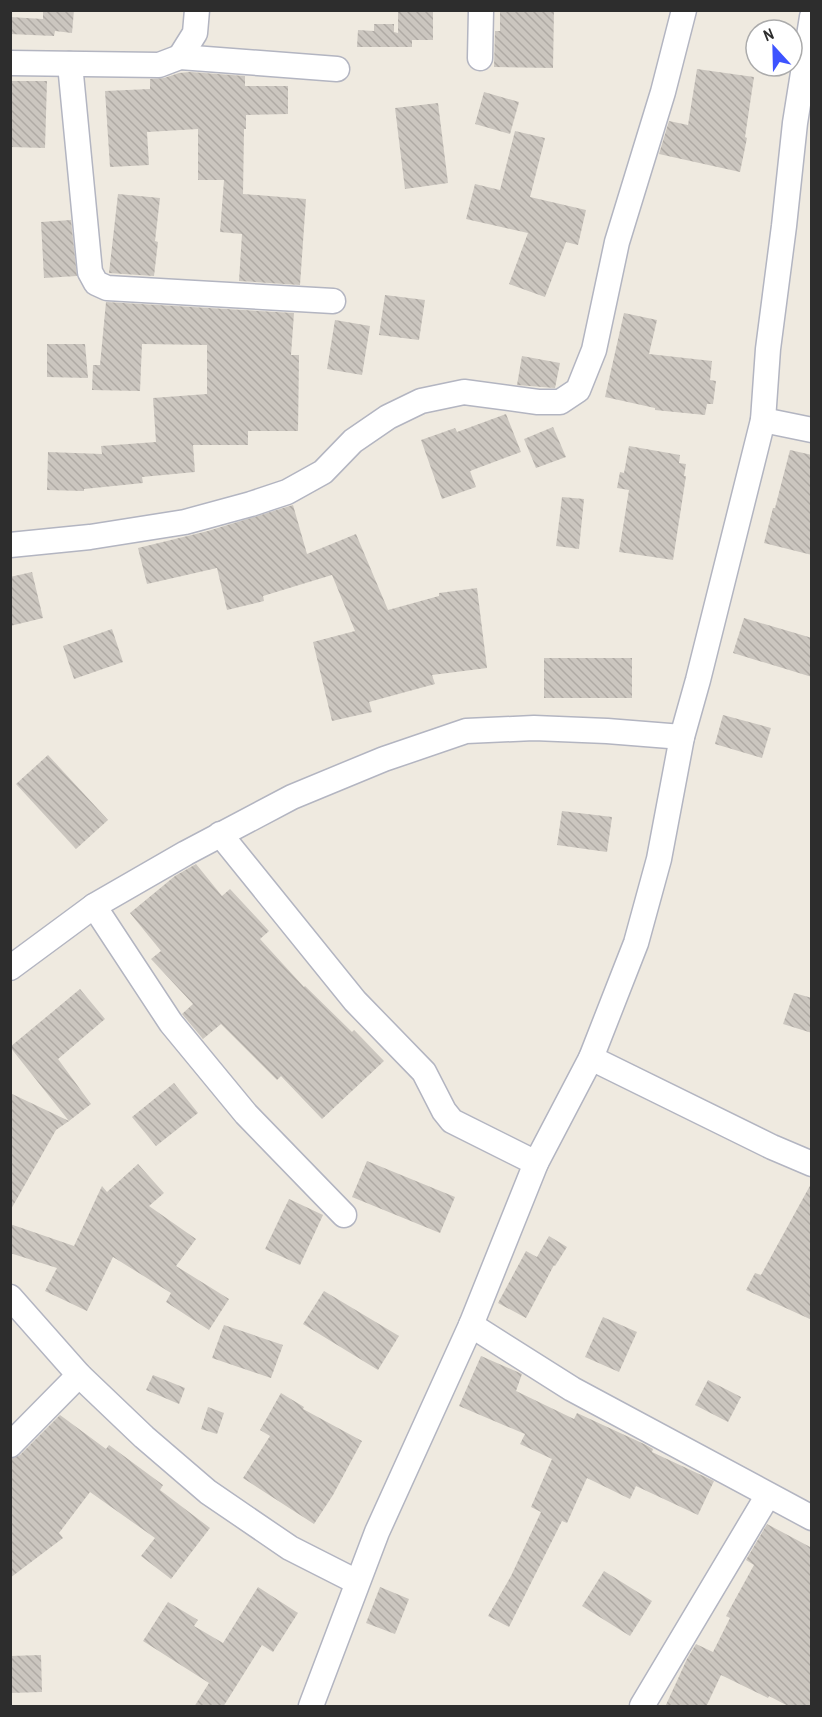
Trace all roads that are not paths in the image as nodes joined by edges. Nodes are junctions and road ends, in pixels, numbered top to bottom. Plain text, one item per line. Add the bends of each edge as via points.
1 (197, 10) edge
2 (481, 10) edge
3 (684, 10) edge
4 (812, 17) edge
5 (180, 57) junction
6 (480, 58) dead end
7 (10, 63) edge
8 (70, 64) junction
9 (337, 69) dead end
10 (333, 301) dead end
11 (763, 420) junction
12 (812, 430) edge
13 (10, 545) edge
14 (682, 737) junction
15 (220, 834) junction
16 (94, 906) junction
17 (10, 968) edge
18 (591, 1058) junction
19 (536, 1163) junction
20 (812, 1164) edge
21 (344, 1215) dead end
22 (10, 1297) edge
23 (471, 1325) junction
24 (79, 1375) junction
25 (10, 1445) edge
26 (768, 1495) junction
27 (812, 1518) edge
28 (357, 1582) junction
29 (311, 1707) edge
30 (642, 1707) edge

1 - 5 street via 195,33
2 - 6 street
3 - 13 street via 617,242 594,350 578,390 560,402 464,392 421,401 388,417 353,441 322,471 278,495 185,522
4 - 11 street via 795,123
5 - 8 street via 159,65
5 - 9 street
7 - 8 street
8 - 10 street via 90,272 96,284 107,288
11 - 12 street
11 - 14 street
14 - 15 street via 607,730 466,731 292,797
14 - 18 street via 659,859 636,943
15 - 16 street
15 - 19 street via 355,1000 424,1072 452,1121
16 - 17 street
16 - 21 street via 171,1023 246,1114
18 - 19 street
18 - 20 street
19 - 23 street
22 - 24 street
23 - 26 street via 572,1389
23 - 28 street
24 - 25 street
24 - 28 street via 208,1492 290,1548
26 - 27 street
26 - 30 street
28 - 29 street

